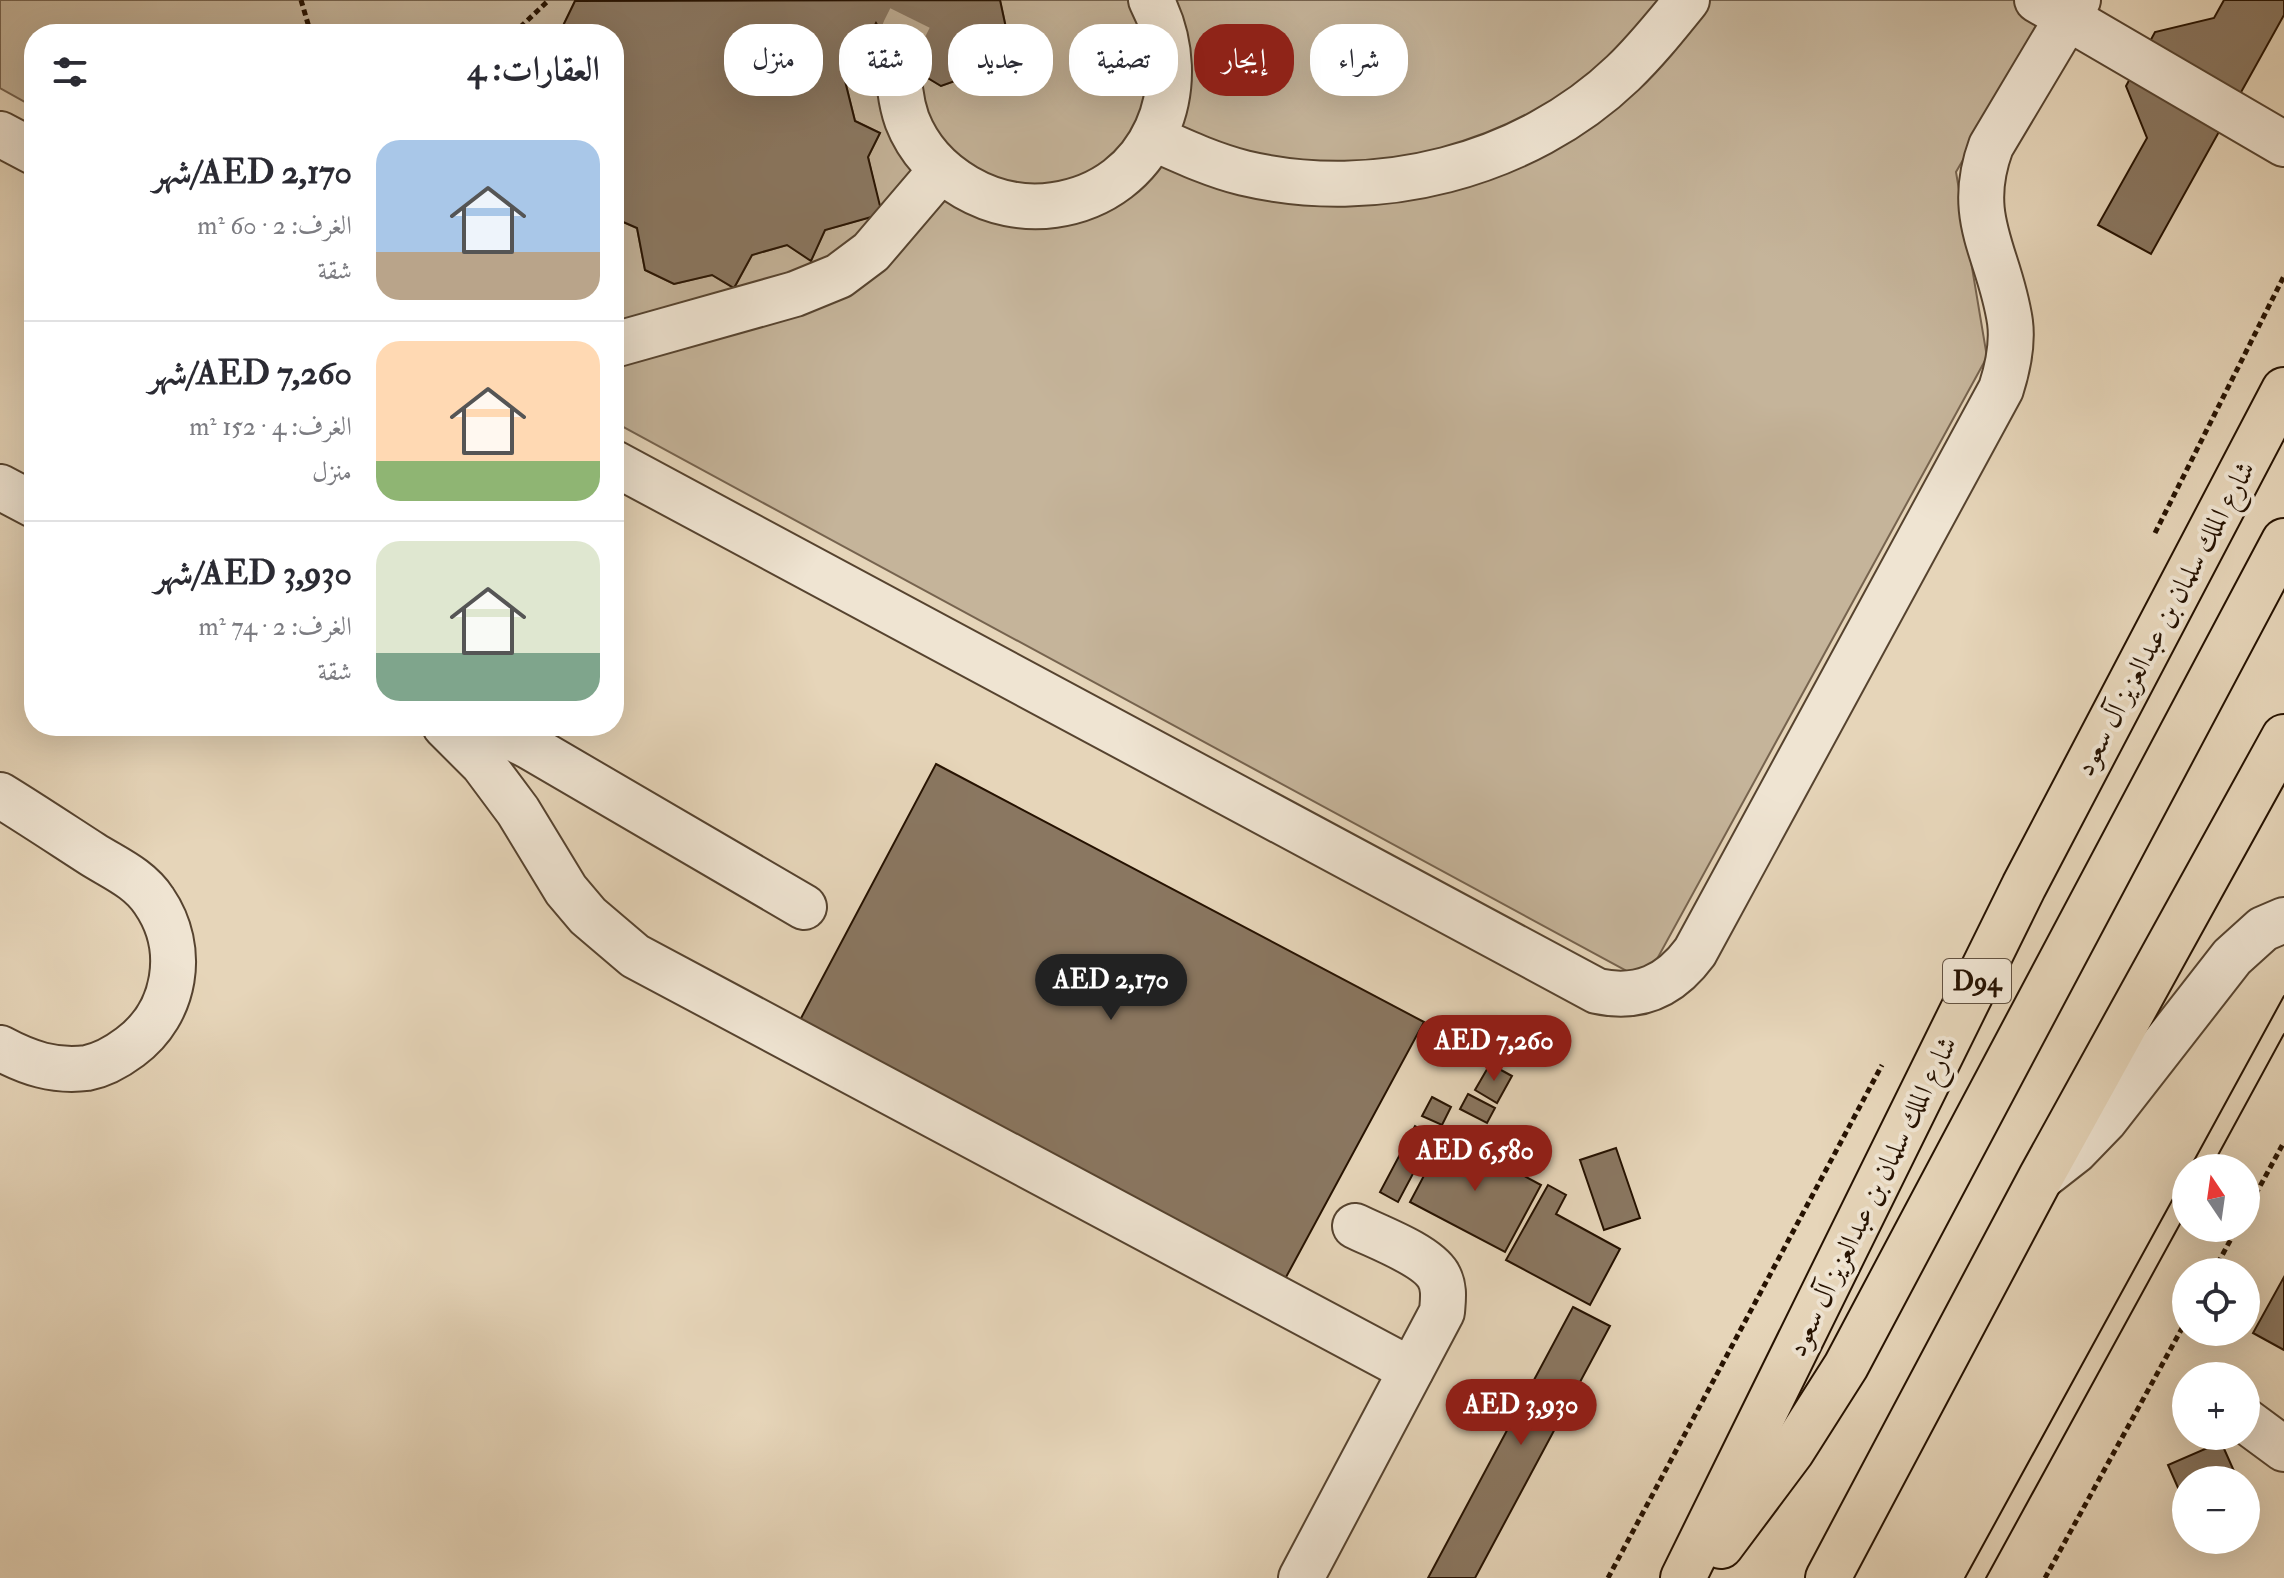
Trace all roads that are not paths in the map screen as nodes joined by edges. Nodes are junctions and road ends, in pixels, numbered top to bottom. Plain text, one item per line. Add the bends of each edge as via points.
1 (1151, 0) edge
2 (1687, 0) edge
3 (2061, 6) edge
4 (901, 96) tunnel mouth
5 (0, 134) edge
6 (1153, 138) junction
7 (2284, 144) edge
8 (24, 147) edge
9 (941, 170) junction
10 (624, 342) edge
11 (2284, 390) edge
12 (624, 468) edge
13 (0, 487) edge
14 (24, 500) edge
15 (2284, 541) edge
16 (455, 736) edge
17 (509, 736) edge
18 (2284, 737) edge
19 (0, 795) edge
20 (804, 907) dead end
21 (2284, 920) edge
22 (0, 1048) edge
23 (2041, 1177) junction
24 (1355, 1226) dead end
25 (1411, 1370) junction
26 (2260, 1431) edge
27 (2284, 1449) edge
28 (1301, 1578) edge
29 (1683, 1578) edge
30 (1694, 1578) edge
31 (1828, 1578) edge

1 - 6 street via 1162,20 1171,80
2 - 6 street via 1621,75 1579,109 1534,136 1438,173 1390,182 1292,181 1244,173
3 - 7 street
3 - 12 street via 1983,166 1981,210 2010,324 2001,389 1695,952 1669,980 1651,990 1597,991
4 - 9 street via 921,147
5 - 8 street
6 - 9 street via 1135,163 1111,182 1054,205 994,200
9 - 10 street via 871,252 839,276 795,294
11 - 29 main road, شارع الملك سلمان بن عبدالعزيز آل سعود / D94 via 2024,886
13 - 14 street
15 - 30 main road via 1846,1366 1792,1451
16 - 25 street via 518,811 566,890 635,956
17 - 20 street
18 - 23 main road
19 - 22 street via 133,878 154,900 168,927 173,956 172,986 160,1014 142,1038 118,1056 90,1067 59,1069 29,1063
21 - 23 street via 2263,929 2232,957 2105,1120
23 - 31 main road
24 - 25 street via 1426,1262 1444,1290 1442,1312
25 - 28 street
26 - 27 street

